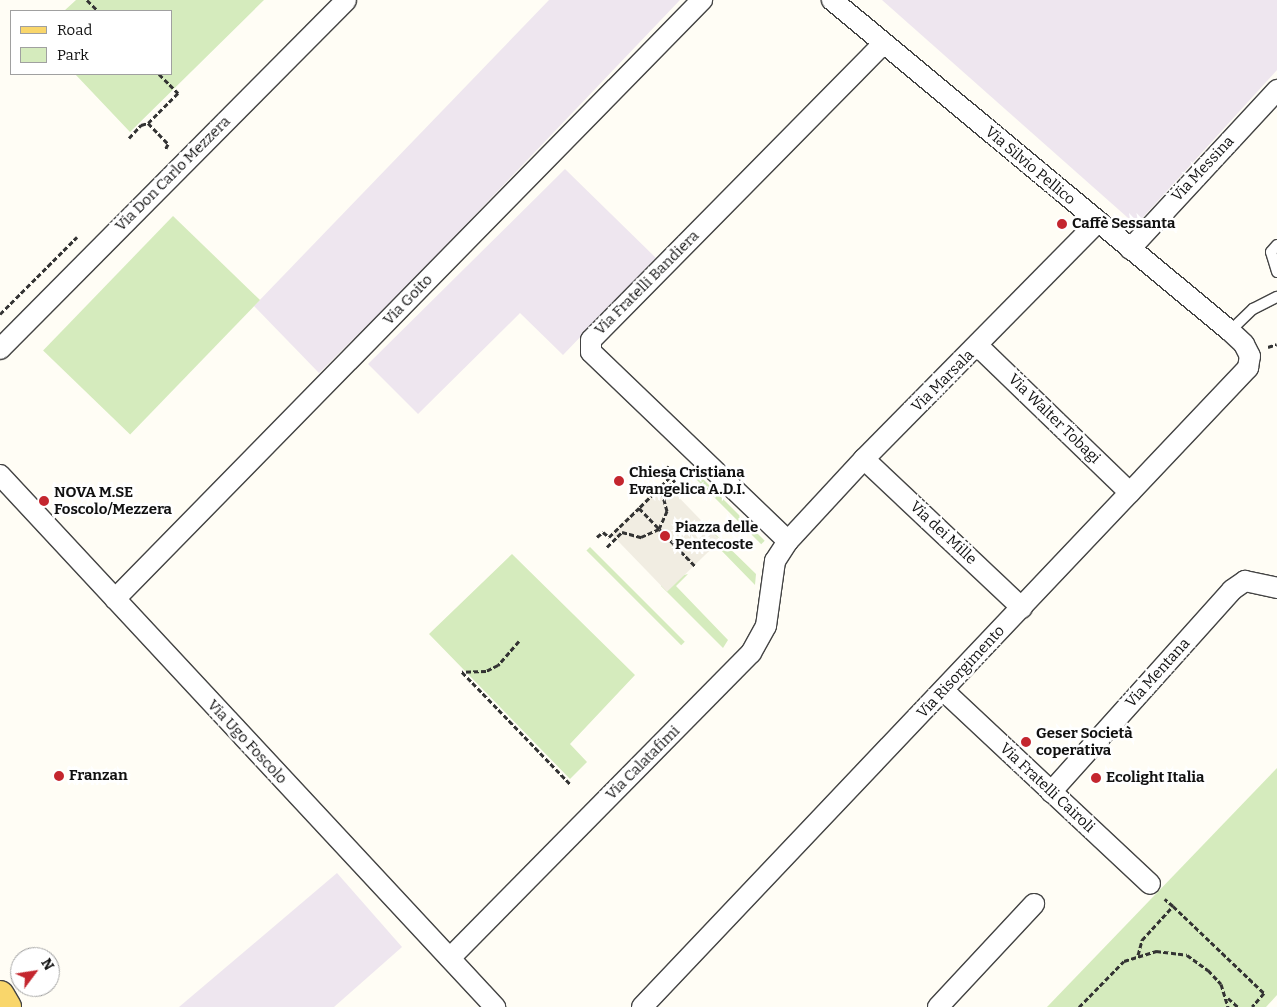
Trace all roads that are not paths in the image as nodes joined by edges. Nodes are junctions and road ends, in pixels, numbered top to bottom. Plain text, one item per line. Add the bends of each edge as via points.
1 (346, 0) edge
2 (702, 0) edge
3 (832, 0) edge
4 (883, 44) junction
5 (1277, 90) edge
6 (1098, 222) junction
7 (1277, 245) edge
8 (1130, 249) junction
9 (1277, 272) edge
10 (1277, 297) edge
11 (1230, 331) junction
12 (978, 346) junction
13 (0, 348) edge
14 (864, 459) junction
15 (0, 475) edge
16 (1130, 493) junction
17 (788, 541) junction
18 (1277, 588) edge
19 (115, 599) junction
20 (1022, 608) junction
21 (944, 690) junction
22 (1051, 792) junction
23 (1150, 884) road end
24 (1034, 904) dead end
25 (450, 958) junction
26 (0, 995) edge
27 (7, 1007) edge
28 (495, 1007) edge
29 (642, 1007) edge
30 (938, 1007) edge

1 - 13 street, Via Don Carlo Mezzera
2 - 19 street, Via Goito
3 - 4 street, Via Silvio Pellico
4 - 6 street, Via Silvio Pellico
4 - 17 street, Via Fratelli Bandiera via 591,340 591,352
5 - 8 street, Via Messina
6 - 8 street, Via Silvio Pellico
6 - 12 street, Via Marsala
7 - 9 lane via 1271,252
8 - 11 street, Via Silvio Pellico
10 - 11 lane via 1252,309
11 - 16 street, Via Risorgimento via 1244,344 1250,356 1248,368
12 - 14 street, Via Marsala
12 - 16 street, Via Walter Tobagi
14 - 17 street, Via Marsala
14 - 20 street, Via dei Mille
15 - 19 street, Via Ugo Foscolo
16 - 20 street, Via Risorgimento
17 - 25 street, Via Calatafimi via 775,561 766,626 751,652
18 - 22 street, Via Mentana via 1245,581 1232,590
19 - 25 street, Via Ugo Foscolo
20 - 21 street, Via Risorgimento
21 - 22 street, Via Fratelli Cairoli
21 - 29 street, Via Risorgimento
22 - 23 street, Via Fratelli Cairoli
24 - 30 street
25 - 28 street, Via Ugo Foscolo
26 - 27 main road

